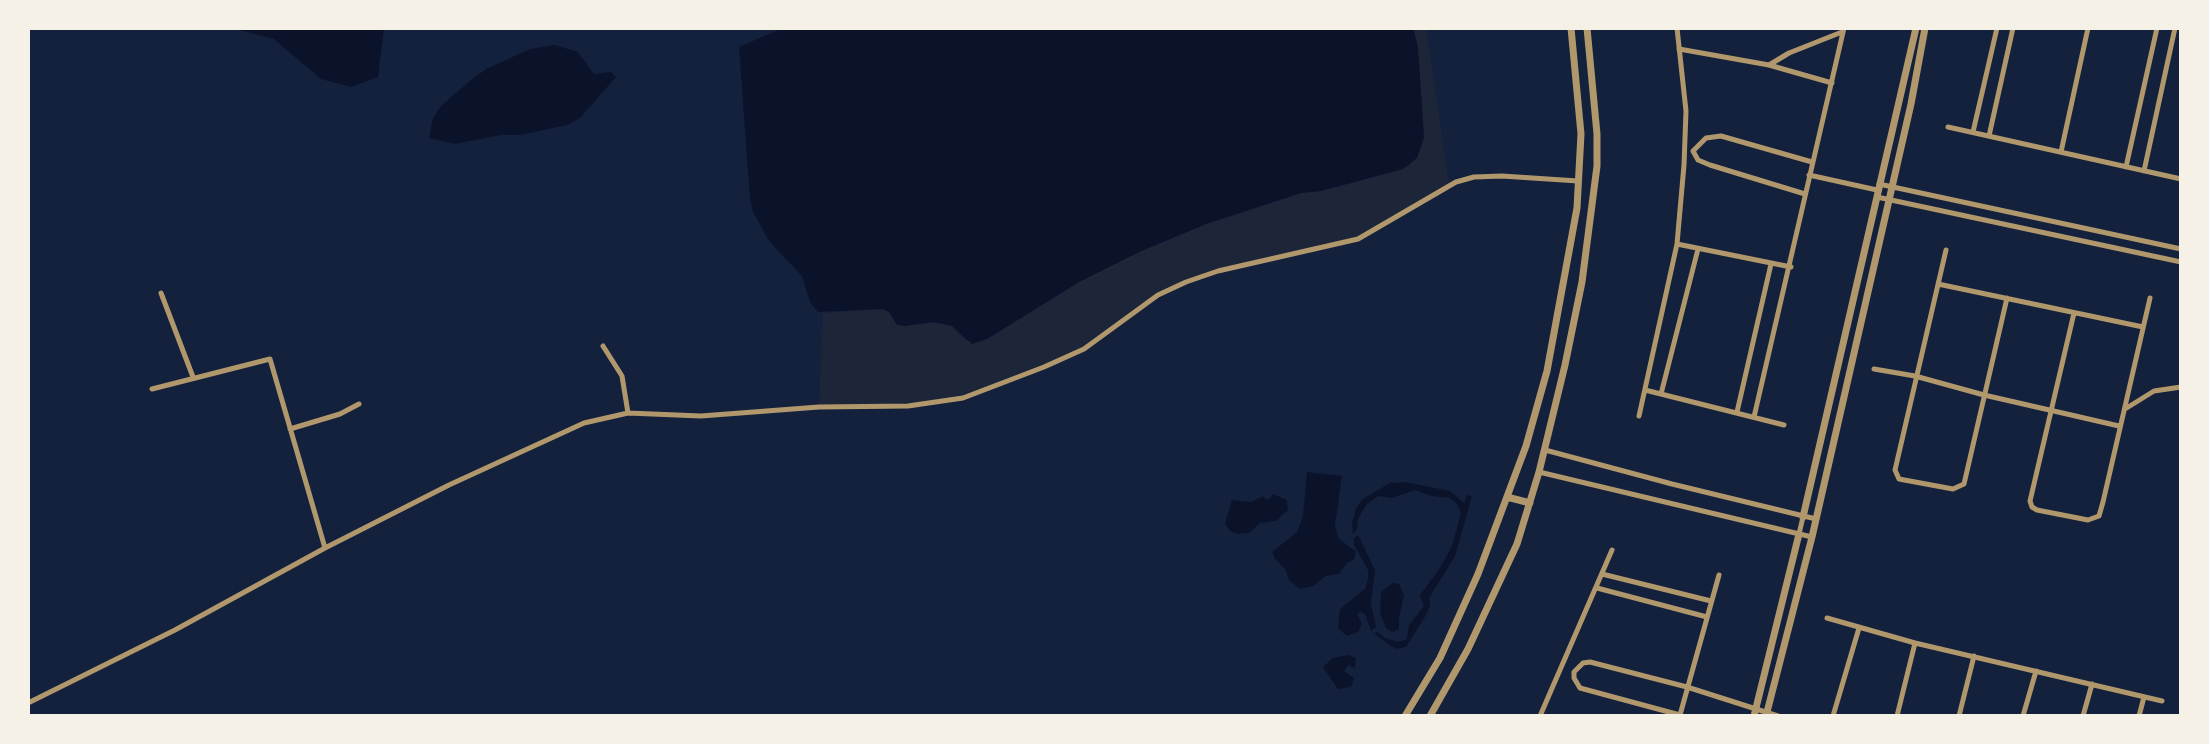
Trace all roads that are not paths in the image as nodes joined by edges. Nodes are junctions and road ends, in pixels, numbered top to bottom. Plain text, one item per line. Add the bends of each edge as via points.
1 (1571, 28) edge
2 (1587, 28) edge
3 (1677, 28) edge
4 (1916, 28) edge
5 (1925, 28) edge
6 (1997, 28) edge
7 (2013, 28) edge
8 (2088, 28) edge
9 (2157, 28) edge
10 (2175, 28) edge
11 (1843, 30) edge
12 (1679, 49) junction
13 (1769, 65) junction
14 (1832, 83) junction
15 (1948, 127) dead end
16 (1973, 132) junction
17 (1989, 136) junction
18 (2061, 152) junction
19 (1812, 162) junction
20 (2126, 167) junction
21 (2144, 171) junction
22 (1809, 175) junction
23 (2181, 179) edge
24 (1579, 181) junction
25 (1892, 186) junction
26 (1877, 190) junction
27 (1805, 194) junction
28 (1938, 196) junction
29 (1889, 199) junction
30 (1935, 209) junction
31 (1677, 244) junction
32 (1698, 249) junction
33 (2181, 249) edge
34 (1946, 250) dead end
35 (2181, 262) edge
36 (1771, 264) junction
37 (1791, 267) junction
38 (1938, 284) junction
39 (161, 293) dead end
40 (2007, 298) junction
41 (2150, 298) dead end
42 (2074, 313) junction
43 (2143, 327) junction
44 (603, 346) dead end
45 (1874, 369) dead end
46 (1915, 376) junction
47 (193, 377) junction
48 (2181, 387) edge
49 (152, 389) dead end
50 (1645, 390) junction
51 (1661, 394) junction
52 (1984, 395) junction
53 (359, 404) dead end
54 (2052, 409) junction
55 (2125, 409) junction
56 (1737, 412) junction
57 (628, 413) junction
58 (1639, 416) dead end
59 (1754, 417) junction
60 (1534, 422) junction
61 (1551, 425) junction
62 (1784, 425) dead end
63 (2119, 426) junction
64 (290, 429) junction
65 (1545, 450) junction
66 (1539, 472) junction
67 (1507, 497) junction
68 (1530, 503) junction
69 (1803, 517) junction
70 (1816, 519) junction
71 (1799, 534) junction
72 (1812, 537) junction
73 (325, 548) junction
74 (1612, 550) dead end
75 (1602, 574) junction
76 (1719, 575) dead end
77 (1597, 588) junction
78 (1711, 601) junction
79 (1707, 617) junction
80 (1827, 618) dead end
81 (1859, 628) junction
82 (1915, 643) junction
83 (1974, 656) junction
84 (2036, 671) junction
85 (2092, 684) junction
86 (1687, 687) junction
87 (2144, 697) junction
88 (2162, 701) dead end
89 (28, 703) edge
90 (1755, 712) edge
91 (1767, 714) edge
92 (1405, 716) edge
93 (1430, 716) edge
94 (1540, 716) edge
95 (1680, 716) edge
96 (1778, 716) edge
97 (1833, 716) edge
98 (1897, 716) edge
99 (1959, 716) edge
100 (2023, 716) edge
101 (2083, 716) edge
102 (2139, 716) edge

1 - 24 street via 1581,134
2 - 61 street via 1597,134 1595,191 1582,282
3 - 12 street
4 - 26 street
5 - 25 street
6 - 16 street
7 - 17 street
8 - 18 street
9 - 20 street
10 - 21 street
11 - 13 street
11 - 14 street
12 - 13 street
12 - 31 street via 1686,111
13 - 14 street
14 - 19 street
15 - 16 street
16 - 17 street
17 - 18 street
18 - 20 street
19 - 22 street
19 - 27 street via 1721,136 1706,138 1693,151 1704,162
20 - 21 street
21 - 23 street
22 - 26 street
22 - 27 street
24 - 57 street via 1474,177 1456,182 1358,239 1186,282 1158,295 1084,349 963,398 908,406 701,416
24 - 60 street via 1565,286
25 - 26 street
25 - 28 street
25 - 29 street
26 - 29 street
26 - 69 street
27 - 37 street
28 - 30 street
28 - 33 street
29 - 30 street
29 - 70 street
30 - 35 street
31 - 32 street
31 - 50 street
32 - 36 street
32 - 51 street
34 - 38 street
36 - 37 street
36 - 56 street
37 - 59 street
38 - 40 street
38 - 46 street
39 - 47 street
40 - 42 street
40 - 52 street
41 - 43 street
42 - 43 street
42 - 54 street
43 - 55 street
44 - 57 street via 622,376
45 - 46 street
46 - 52 street
46 - 52 street via 1895,470 1899,479 1953,489 1964,484
47 - 49 street
47 - 64 street via 270,359
48 - 55 street via 2154,391
50 - 51 street
50 - 58 street
51 - 56 street
52 - 54 street
53 - 64 street
54 - 63 street
54 - 63 street via 2030,501 2037,510 2088,520 2099,516
55 - 63 street
56 - 59 street
57 - 73 street via 568,429
59 - 62 street
60 - 61 street
60 - 67 street
61 - 65 street
64 - 73 street
65 - 66 street
65 - 69 street
66 - 68 street
66 - 71 street
67 - 68 street
67 - 92 street via 1440,658
68 - 93 street via 1491,602
69 - 70 street
69 - 71 street
70 - 72 street
71 - 72 street
71 - 90 street
72 - 91 street
73 - 89 street
74 - 75 street
75 - 77 street
75 - 78 street
76 - 78 street
77 - 79 street
77 - 94 street
78 - 79 street
79 - 86 street
80 - 81 street
81 - 82 street
81 - 97 street
82 - 83 street
82 - 98 street
83 - 84 street
83 - 99 street
84 - 85 street
84 - 100 street
85 - 87 street
85 - 101 street
86 - 90 street
86 - 95 street
86 - 95 street via 1590,662 1574,672 1580,688
87 - 88 street
87 - 102 street
90 - 91 street
91 - 96 street

